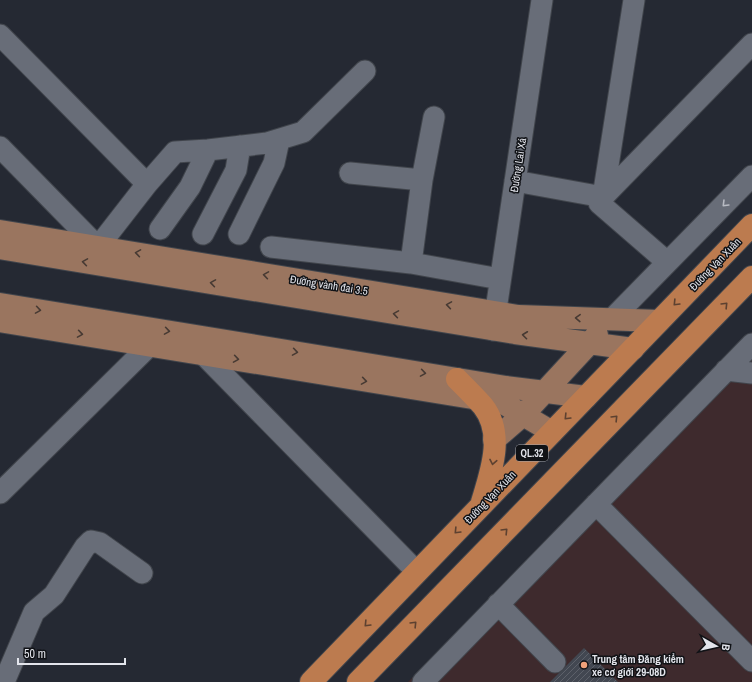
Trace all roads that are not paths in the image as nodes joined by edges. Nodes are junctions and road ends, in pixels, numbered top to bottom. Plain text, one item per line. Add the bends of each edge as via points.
1 (542, 0) edge
2 (634, 0) edge
3 (0, 35) edge
4 (752, 44) edge
5 (365, 70) dead end
6 (434, 116) dead end
7 (279, 140) junction
8 (240, 146) junction
9 (0, 147) edge
10 (208, 150) junction
11 (350, 173) dead end
12 (752, 176) edge
13 (422, 180) junction
14 (515, 181) junction
15 (147, 184) junction
16 (603, 197) junction
17 (752, 225) edge
18 (160, 229) dead end
19 (0, 231) edge
20 (203, 234) dead end
21 (239, 234) dead end
22 (98, 247) junction
23 (271, 247) dead end
24 (0, 248) edge
25 (667, 262) junction
26 (411, 263) junction
27 (752, 277) edge
28 (500, 279) junction
29 (0, 304) edge
30 (0, 320) edge
31 (612, 320) junction
32 (494, 321) junction
33 (659, 321) junction
34 (589, 343) junction
35 (752, 344) edge
36 (150, 345) junction
37 (633, 349) junction
38 (203, 354) junction
39 (726, 370) junction
40 (752, 372) edge
41 (457, 379) junction
42 (544, 392) junction
43 (586, 397) junction
44 (476, 399) junction
45 (523, 415) junction
46 (552, 432) junction
47 (494, 440) junction
48 (0, 493) edge
49 (596, 504) junction
50 (481, 505) junction
51 (417, 572) junction
52 (142, 573) dead end
53 (498, 604) junction
54 (752, 661) edge
55 (555, 662) dead end
56 (4, 682) edge
57 (311, 682) edge
58 (358, 682) edge
59 (423, 682) edge

1 - 14 street, Đường Lai Xá
2 - 16 street
3 - 15 street
4 - 16 street
5 - 7 street via 303,132
6 - 13 street
7 - 8 street
7 - 21 street via 274,163
8 - 10 street
8 - 20 street via 236,170
9 - 22 street
10 - 15 street via 176,152
10 - 18 street via 190,187
11 - 13 street
12 -> 25 street
13 - 26 street
14 - 16 street
14 - 28 street, Đường Lai Xá
15 - 22 street
16 - 25 street via 599,203
17 -> 33 highway, Đường Vạn Xuân / QL.32
19 - 22 main road, Đường vành đai 3.5
32 -> 22 main road, Đường vành đai 3.5
23 - 26 street
32 -> 24 main road, Đường vành đai 3.5
25 - 31 street
26 - 28 street
58 -> 27 highway
28 - 32 street, Đường Lai Xá
29 -> 41 main road
30 -> 36 main road
31 -> 32 main road, Đường vành đai 3.5 via 518,316
31 - 33 main road, Đường vành đai 3.5
31 - 34 main road
34 -> 32 main road, Đường vành đai 3.5
33 - 37 highway, Đường Vạn Xuân / QL.32
34 - 37 main road, Đường vành đai 3.5
34 - 42 main road
35 - 39 street
36 - 38 main road
36 - 48 street
37 - 43 highway, Đường Vạn Xuân / QL.32
38 -> 44 main road
38 - 51 street
39 - 40 street
39 - 49 street
41 - 42 main road
41 - 44 highway
42 - 43 main road
42 - 45 main road
43 -> 46 highway, Đường Vạn Xuân / QL.32
44 - 45 main road via 503,404
44 - 47 highway via 484,407 491,423
45 - 46 main road
45 - 47 main road
46 - 50 highway, Đường Vạn Xuân / QL.32
47 -> 50 highway via 490,478
49 - 53 street
49 - 54 street
50 -> 51 highway, Đường Vạn Xuân / QL.32
51 -> 57 highway, Đường Vạn Xuân / QL.32
52 - 56 street via 100,543 92,542 85,547 54,595 34,612
53 - 55 street
53 - 59 street

